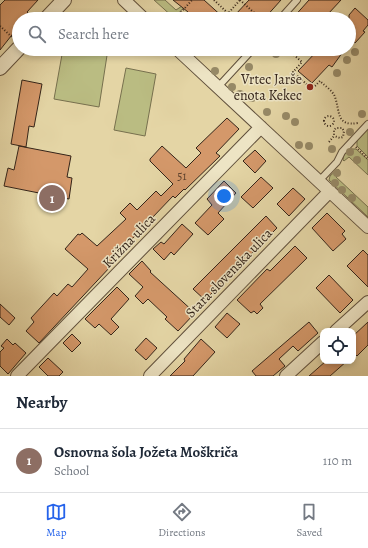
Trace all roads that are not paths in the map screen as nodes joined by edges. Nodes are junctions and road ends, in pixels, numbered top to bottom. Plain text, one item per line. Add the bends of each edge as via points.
1 (64, 0) edge
2 (124, 0) edge
3 (297, 0) edge
4 (53, 12) edge
5 (137, 12) edge
6 (286, 12) edge
7 (12, 51) edge
8 (185, 56) edge
9 (247, 56) edge
10 (0, 68) edge
11 (218, 87) junction
12 (368, 124) edge
13 (261, 127) junction
14 (318, 181) junction
15 (330, 191) junction
16 (368, 227) edge
17 (368, 302) edge
18 (339, 328) edge
19 (320, 345) edge
20 (17, 376) edge
21 (150, 376) edge
22 (286, 376) edge

1 - 4 street
2 - 5 street
3 - 6 lane
7 - 10 street
8 - 11 street
9 - 11 lane
11 - 13 street
12 - 14 lane
13 - 14 street
13 - 20 street, Križna ulica
14 - 15 street
15 - 16 street
15 - 21 street, Stara slovenska ulica
17 - 18 street
19 - 22 street

